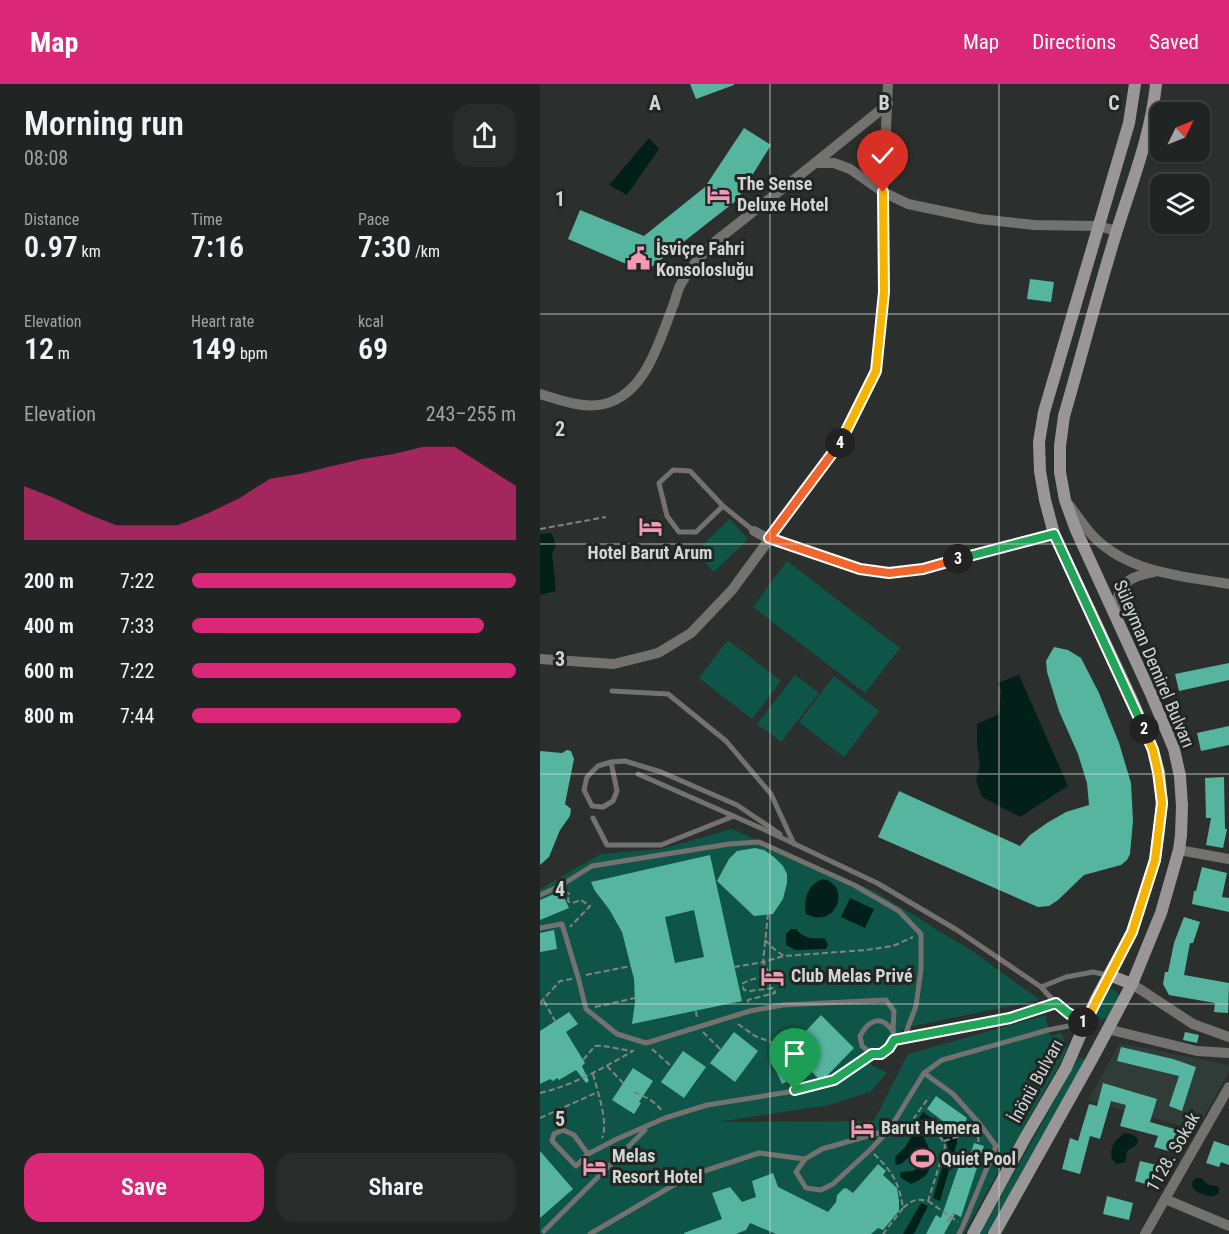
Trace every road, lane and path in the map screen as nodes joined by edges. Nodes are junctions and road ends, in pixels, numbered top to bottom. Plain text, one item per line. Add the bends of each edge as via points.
1 (888, 84) edge
2 (1135, 84) edge
3 (1156, 84) edge
4 (888, 104) junction
5 (815, 163) junction
6 (883, 192) junction
7 (1098, 226) junction
8 (1117, 231) junction
9 (540, 394) edge
10 (1065, 500) junction
11 (723, 506) junction
12 (606, 517) dead end
13 (540, 529) edge
14 (754, 531) joint
15 (1054, 534) junction
16 (769, 538) junction
17 (1157, 571) junction
18 (1229, 584) edge
19 (1115, 616) junction
20 (540, 658) edge
21 (612, 691) dead end
22 (611, 762) junction
23 (638, 774) dead end
24 (734, 816) junction
25 (593, 818) dead end
26 (794, 844) junction
27 (1179, 850) junction
28 (1229, 859) edge
29 (560, 886) junction
30 (540, 895) edge
31 (768, 914) dead end
32 (540, 928) edge
33 (564, 932) junction
34 (921, 934) junction
35 (765, 939) junction
36 (784, 956) junction
37 (763, 962) junction
38 (631, 966) dead end
39 (734, 967) dead end
40 (1109, 975) junction
41 (578, 977) junction
42 (1132, 984) junction
43 (1041, 987) junction
44 (635, 998) dead end
45 (544, 1000) junction
46 (540, 1003) edge
47 (1056, 1003) junction
48 (586, 1009) junction
49 (750, 1011) junction
50 (728, 1017) junction
51 (555, 1021) dead end
52 (1085, 1023) junction
53 (697, 1027) junction
54 (1107, 1029) junction
55 (893, 1031) junction
56 (1229, 1037) edge
57 (904, 1038) junction
58 (894, 1040) junction
59 (646, 1043) junction
60 (789, 1048) dead end
61 (720, 1049) dead end
62 (1229, 1053) edge
63 (872, 1054) junction
64 (583, 1060) dead end
65 (607, 1066) junction
66 (672, 1067) dead end
67 (924, 1073) junction
68 (593, 1074) junction
69 (623, 1083) dead end
70 (1229, 1087) edge
71 (598, 1092) junction
72 (634, 1092) dead end
73 (540, 1093) edge
74 (929, 1097) dead end
75 (663, 1114) dead end
76 (540, 1118) edge
77 (651, 1125) junction
78 (889, 1130) junction
79 (945, 1141) junction
80 (598, 1142) dead end
81 (979, 1145) dead end
82 (870, 1150) junction
83 (588, 1154) junction
84 (805, 1159) junction
85 (1165, 1199) junction
86 (928, 1201) junction
87 (903, 1208) junction
88 (954, 1213) dead end
89 (951, 1218) junction
90 (947, 1222) dead end
91 (1229, 1226) edge
92 (968, 1230) edge
93 (544, 1231) dead end
94 (590, 1234) edge
95 (883, 1234) edge
96 (959, 1234) edge
97 (994, 1234) edge
98 (1145, 1234) edge

1 - 4 street
2 - 7 main road, Süleyman Demirel Bulvarı via 1129,123
3 - 8 main road, Süleyman Demirel Bulvarı via 1144,148
4 - 5 street
4 - 6 street
5 - 6 street via 834,163 850,169
5 - 9 street via 701,255 680,285 648,368 635,386 604,404 585,405
6 - 7 street via 908,204 980,219
6 - 16 street via 884,292 876,371 843,439
7 - 8 street
7 - 15 main road, Süleyman Demirel Bulvarı via 1044,412 1039,442 1043,490
8 - 10 main road, Süleyman Demirel Bulvarı via 1064,416 1060,472
10 - 17 street via 1108,549
10 - 19 main road, Süleyman Demirel Bulvarı
11 - 11 lane via 690,471 674,470 659,483 667,516 679,532 696,532
11 - 14 lane
12 - 13 path
14 - 16 street
15 - 16 street via 923,569 889,573 860,569
15 - 40 main road, Süleyman Demirel Bulvarı via 1153,750 1162,803 1155,860 1132,932
16 - 20 street via 732,590 691,633 658,653 614,664
17 - 18 street
17 - 19 street via 1139,574 1127,582 1119,592
19 - 27 main road, Süleyman Demirel Bulvarı via 1174,749 1182,806
21 - 26 lane via 668,694 726,741 771,794
22 - 22 lane via 598,766 587,777 584,790 592,806 603,807 614,801 617,791
22 - 26 lane via 625,761 661,772 737,805
23 - 24 lane
24 - 25 lane via 661,845 607,844
24 - 26 lane
26 - 43 lane via 877,883 957,930
27 - 28 street
27 - 42 main road, Süleyman Demirel Bulvarı via 1161,913
29 - 30 lane
29 - 33 path via 569,894 570,903 581,900 590,906
29 - 34 lane via 592,866 759,842 854,885 899,911
31 - 35 path
32 - 33 lane via 562,924
33 - 41 lane
34 - 36 path via 892,946
34 - 57 lane via 916,1006
35 - 36 path
35 - 37 path
36 - 37 path
37 - 39 path
37 - 49 path via 766,975 745,981 744,990 774,987 775,993 748,1000
38 - 41 path
40 - 42 main road
40 - 43 lane via 1093,972
40 - 52 main road, İnönü Bulvarı
41 - 45 path via 560,981
41 - 48 lane
42 - 54 main road, Süleyman Demirel Bulvarı
42 - 56 street via 1192,1024
43 - 47 lane
44 - 48 path
45 - 46 path
45 - 51 path
47 - 52 lane
47 - 57 lane via 1010,1018
48 - 59 lane via 617,1034
49 - 50 lane
49 - 55 lane via 783,1005 886,1000 894,1011
50 - 53 lane
50 - 60 path via 755,1036
52 - 54 main road
52 - 67 lane via 942,1060
52 - 92 main road, İnönü Bulvarı via 1066,1068
53 - 59 lane
53 - 61 path
54 - 62 street via 1197,1051
54 - 97 main road, Süleyman Demirel Bulvarı
55 - 58 lane
55 - 63 lane via 877,1020 866,1026 860,1036 862,1046
57 - 58 lane
58 - 63 lane via 881,1054
59 - 66 path
63 - 77 lane via 834,1080 707,1105
64 - 65 path via 595,1046 633,1051
65 - 68 path
65 - 69 path
67 - 78 lane
67 - 92 lane via 953,1094 996,1146
68 - 71 path
68 - 73 path
70 - 85 street, 1128. Sokak
71 - 76 path
71 - 80 path via 605,1132
72 - 75 path via 658,1106
74 - 79 path via 914,1118
77 - 83 lane
77 - 93 lane
78 - 82 lane
78 - 84 lane via 822,1149
79 - 81 path via 976,1128
79 - 86 path
82 - 84 lane via 821,1190 806,1188 796,1172
82 - 87 path via 889,1169
83 - 83 lane via 574,1135 563,1130 554,1134 552,1141 576,1166
84 - 94 lane via 759,1153 689,1176
85 - 91 street
85 - 98 street, 1128. Sokak
86 - 87 path via 920,1199
86 - 89 path
87 - 95 path
88 - 89 path
89 - 90 path
89 - 92 path
92 - 96 lane

